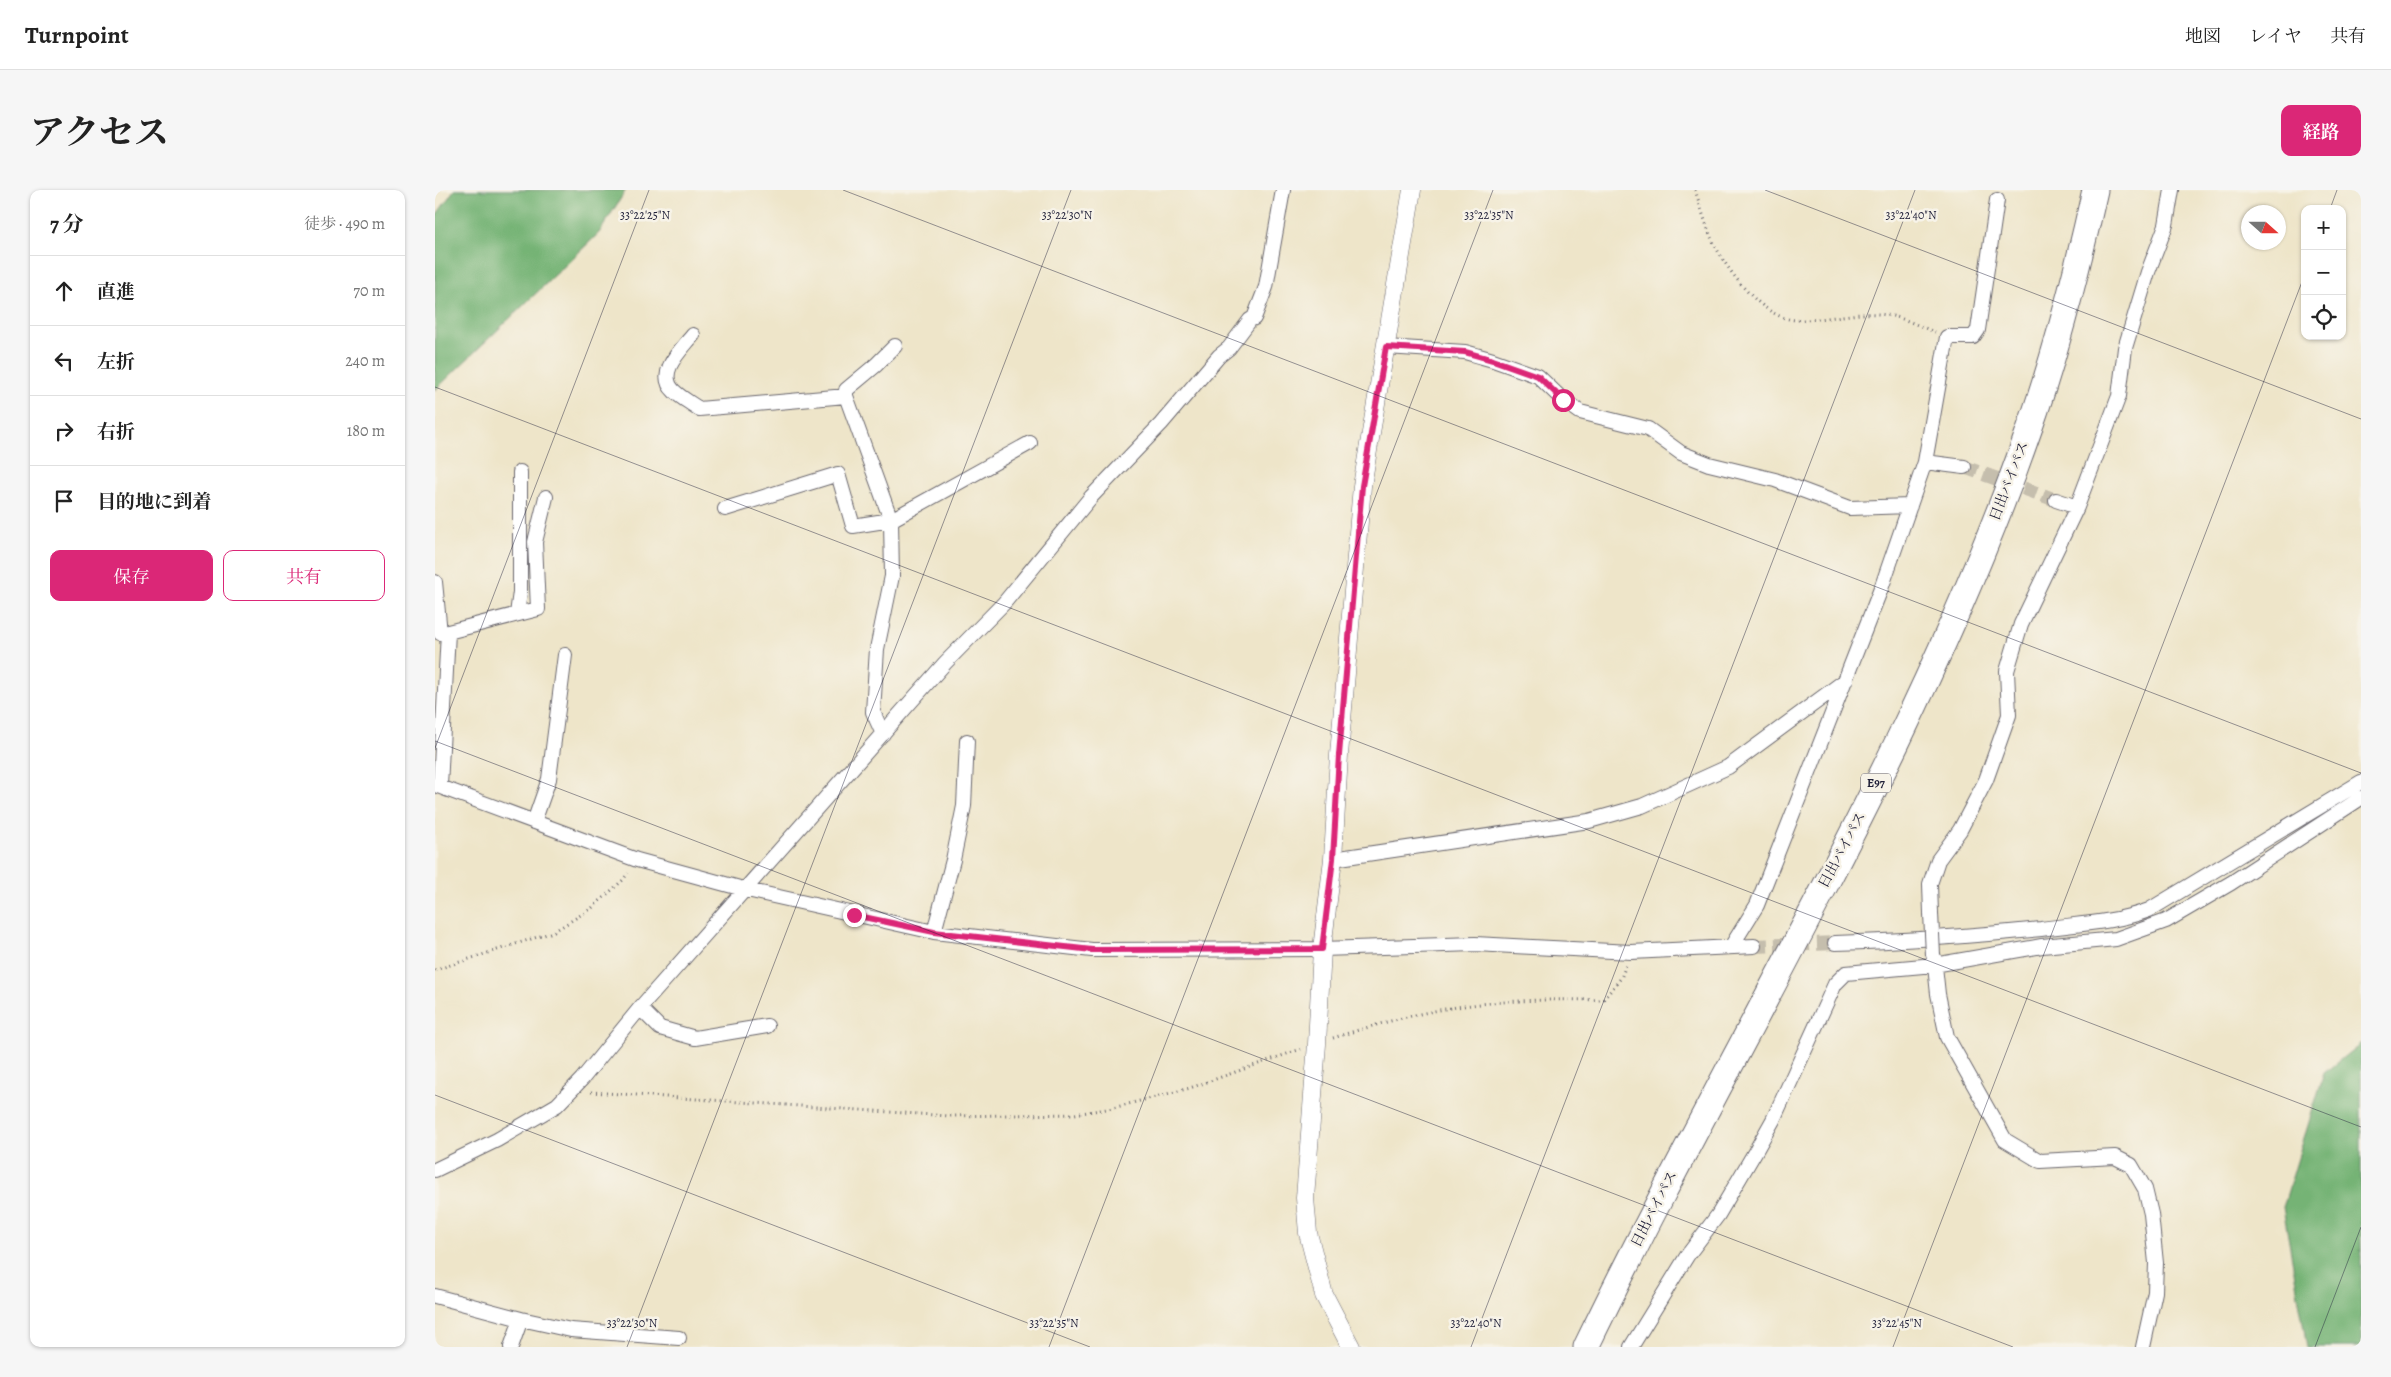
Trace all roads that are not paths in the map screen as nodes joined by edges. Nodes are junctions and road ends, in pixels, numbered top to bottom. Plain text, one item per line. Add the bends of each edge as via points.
1 (1283, 190) edge
2 (1412, 190) edge
3 (2095, 190) edge
4 (2172, 190) edge
5 (1997, 200) dead end
6 (693, 335) dead end
7 (895, 346) dead end
8 (1386, 347) junction
9 (846, 396) junction
10 (1029, 443) dead end
11 (1925, 462) junction
12 (1964, 467) tunnel mouth
13 (519, 472) dead end
14 (545, 496) dead end
15 (2056, 500) tunnel mouth
16 (1910, 506) junction
17 (2077, 507) junction
18 (725, 509) dead end
19 (891, 520) junction
20 (435, 582) edge
21 (517, 614) junction
22 (441, 632) edge
23 (565, 655) dead end
24 (1846, 680) junction
25 (883, 734) junction
26 (967, 741) dead end
27 (2361, 782) edge
28 (437, 785) edge
29 (2361, 798) edge
30 (534, 822) junction
31 (1333, 859) junction
32 (747, 890) junction
33 (934, 932) junction
34 (1835, 944) tunnel mouth
35 (1731, 946) junction
36 (1754, 946) tunnel mouth
37 (1322, 949) junction
38 (1934, 960) junction
39 (640, 1008) junction
40 (767, 1026) dead end
41 (435, 1170) edge
42 (435, 1296) edge
43 (521, 1319) junction
44 (679, 1338) dead end
45 (511, 1347) edge
46 (1351, 1347) edge
47 (1585, 1347) edge
48 (1631, 1347) edge
49 (2143, 1347) edge

1 - 25 street via 1266,287 1254,318 1161,424 1091,497 1004,602
2 - 8 street
3 - 47 highway, 日出バイパス / E97 via 2074,282 2029,429 1972,577 1859,818
4 - 17 street via 2166,225 2125,348 2119,396
5 - 11 street via 1978,330 1973,338 1947,336
6 - 9 street via 669,365 667,375 672,390 699,409
7 - 9 street via 846,390
8 - 16 street via 1465,352 1493,360 1538,376 1581,412 1648,429 1681,453 1709,464 1775,480 1850,508
8 - 31 street via 1362,486
9 - 19 street
10 - 19 street
11 - 12 street
11 - 16 street
13 - 21 street via 520,592
14 - 21 street via 535,542 538,609
15 - 17 street
16 - 24 street
17 - 38 street, bridge via 2021,624 2007,671 2009,715 1986,780 1960,830 1938,860 1930,884
18 - 19 street via 838,474 853,526
19 - 25 street via 892,576 877,649 873,712
20 - 22 street
21 - 22 street
22 - 28 street
23 - 30 street via 549,779
24 - 31 street via 1728,767 1642,806 1589,821
24 - 35 street via 1757,905
25 - 32 street
26 - 33 street via 964,806
27 - 34 street via 2149,910 2129,917 1955,938
28 - 30 street
29 - 38 street via 2231,883 2166,921 2116,939
30 - 32 street via 637,860
31 - 37 street
32 - 33 street
32 - 39 street
33 - 37 street via 1092,950
35 - 36 street
35 - 37 street via 1631,952 1475,944
37 - 46 street via 1305,1198 1307,1232 1324,1295
38 - 48 street via 1846,973 1835,984 1773,1120 1718,1215 1687,1256
38 - 49 street via 1947,1036 2005,1140 2040,1161 2115,1157 2131,1165 2145,1189 2156,1264 2155,1292
39 - 40 street via 660,1028 695,1038
39 - 41 street via 583,1079 557,1105 497,1140
42 - 43 street
43 - 44 street via 571,1330
43 - 45 street

